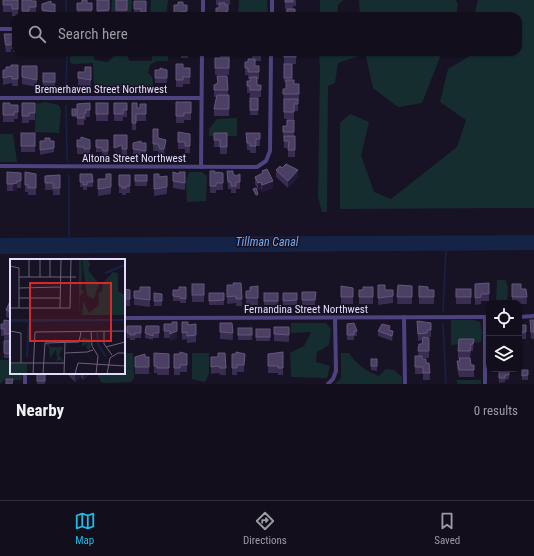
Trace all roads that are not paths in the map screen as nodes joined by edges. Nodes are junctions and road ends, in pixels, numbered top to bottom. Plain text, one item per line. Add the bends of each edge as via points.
1 (203, 0) edge
2 (272, 0) edge
3 (203, 12) edge
4 (272, 12) edge
5 (0, 29) edge
6 (12, 29) edge
7 (202, 56) edge
8 (271, 56) edge
9 (0, 98) edge
10 (201, 98) junction
11 (0, 166) edge
12 (201, 167) junction
13 (522, 316) edge
14 (534, 316) edge
15 (404, 317) junction
16 (486, 317) edge
17 (125, 318) edge
18 (335, 318) junction
19 (486, 336) edge
20 (328, 384) edge
21 (405, 384) edge
22 (485, 384) edge

1 - 3 street
2 - 4 street
5 - 6 street
7 - 10 street
8 - 12 street, Altona Street Northwest via 270,151 266,162 257,167
9 - 10 street, Bremerhaven Street Northwest
10 - 12 street
11 - 12 street, Altona Street Northwest
13 - 14 street
15 - 16 street, Fernandina Street Northwest
15 - 18 street, Fernandina Street Northwest
15 - 21 street
17 - 18 street, Fernandina Street Northwest
18 - 20 street via 336,371
19 - 22 street

